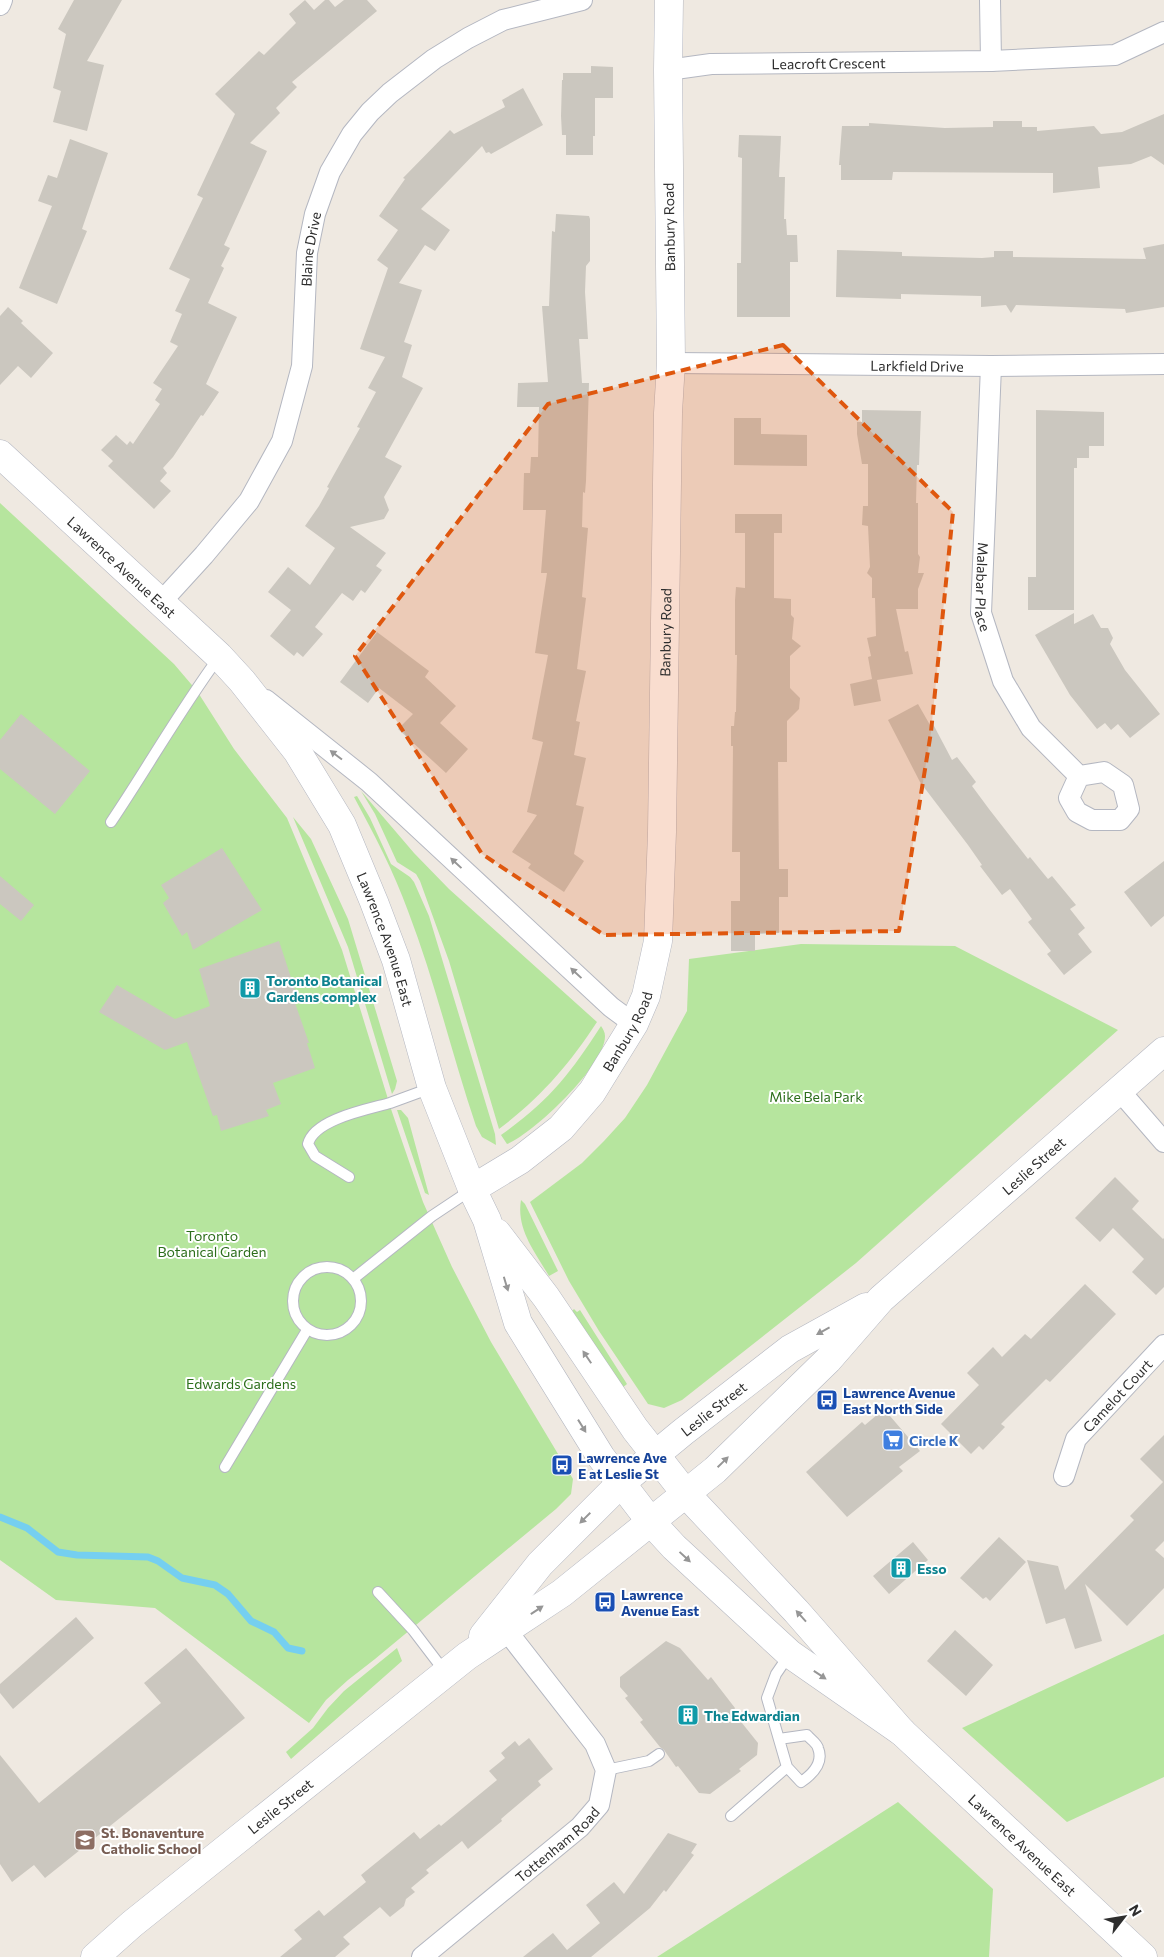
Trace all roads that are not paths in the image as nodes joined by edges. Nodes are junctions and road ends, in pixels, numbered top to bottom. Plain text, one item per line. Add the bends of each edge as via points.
1 (2, 0) edge
2 (582, 0) edge
3 (670, 0) edge
4 (990, 0) edge
5 (0, 4) edge
6 (1164, 32) edge
7 (991, 61) junction
8 (668, 70) junction
9 (671, 363) junction
10 (1164, 364) edge
11 (991, 366) junction
12 (0, 454) edge
13 (162, 602) junction
14 (219, 656) junction
15 (242, 680) junction
16 (1080, 776) dead end
17 (111, 822) dead end
18 (634, 1024) junction
19 (1164, 1052) edge
20 (432, 1088) junction
21 (1119, 1090) junction
22 (1164, 1142) edge
23 (350, 1177) dead end
24 (472, 1190) junction
25 (487, 1220) junction
26 (353, 1280) junction
27 (880, 1299) junction
28 (307, 1330) junction
29 (1164, 1345) edge
30 (654, 1455) junction
31 (225, 1467) dead end
32 (1064, 1476) dead end
33 (620, 1484) junction
34 (686, 1494) junction
35 (651, 1522) junction
36 (378, 1592) dead end
37 (506, 1630) junction
38 (790, 1654) junction
39 (467, 1656) junction
40 (446, 1674) junction
41 (902, 1732) junction
42 (779, 1739) junction
43 (659, 1754) dead end
44 (787, 1767) junction
45 (606, 1770) junction
46 (732, 1816) dead end
47 (95, 1957) edge
48 (422, 1957) edge
49 (1143, 1957) edge

1 - 5 street
2 - 13 street, Blaine Drive via 503,20 468,38 390,93 352,134 330,172 315,214 307,253 302,366 282,441 249,501
3 - 8 main road, Banbury Road
4 - 7 street
6 - 7 street, Leacroft Crescent via 1115,55
7 - 8 street, Leacroft Crescent via 710,64
8 - 9 main road, Banbury Road
9 - 11 street, Larkfield Drive
9 - 18 main road, Banbury Road via 658,941 646,996
10 - 11 street, Larkfield Drive
11 - 16 street, Malabar Place via 981,613 1003,681 1031,728
12 - 13 main road, Lawrence Avenue East
13 - 14 main road, Lawrence Avenue East
14 - 15 main road, Lawrence Avenue East
14 - 17 lane
18 -> 15 street, Lawrence Avenue East via 611,1007 369,782
15 - 20 main road, Lawrence Avenue East via 297,751 342,825 396,960
18 - 24 main road, Banbury Road via 592,1092 561,1128 520,1160
19 - 21 main road, Leslie Street
20 - 23 lane via 340,1118 312,1135 308,1144 313,1154
20 - 24 main road, Lawrence Avenue East
21 - 22 street
21 - 27 main road, Leslie Street
24 - 25 main road, Lawrence Avenue East
24 - 26 lane via 432,1216
30 -> 25 main road, Lawrence Avenue East via 546,1297
25 -> 33 main road, Lawrence Avenue East via 518,1324
26 - 28 lane via 361,1299 360,1309 349,1328 329,1336
26 - 28 lane via 339,1269 321,1267 298,1282 292,1303 294,1313
27 -> 30 main road, Leslie Street via 790,1349
34 -> 27 main road, Leslie Street via 828,1360
28 - 31 lane
29 - 32 street, Camelot Court via 1076,1439
30 - 33 main road, Leslie Street
30 - 34 main road, Lawrence Avenue East
33 - 35 main road, Lawrence Avenue East
33 -> 39 main road, Leslie Street via 540,1564
34 - 35 main road, Leslie Street
41 -> 34 main road, Lawrence Avenue East
37 -> 35 main road, Leslie Street via 562,1593
35 -> 38 main road, Lawrence Avenue East
36 - 40 lane via 413,1630
37 - 39 main road, Leslie Street
37 - 45 street via 595,1744
38 -> 41 main road, Lawrence Avenue East
38 - 42 lane via 776,1674 767,1698
39 - 40 main road, Leslie Street
40 - 47 main road, Leslie Street
41 - 49 main road, Lawrence Avenue East
42 - 44 lane
42 - 44 lane via 807,1736 818,1747 820,1762 812,1775 801,1782
43 - 45 lane via 649,1761
44 - 46 lane
45 - 48 street, Tottenham Road via 599,1805 580,1827

